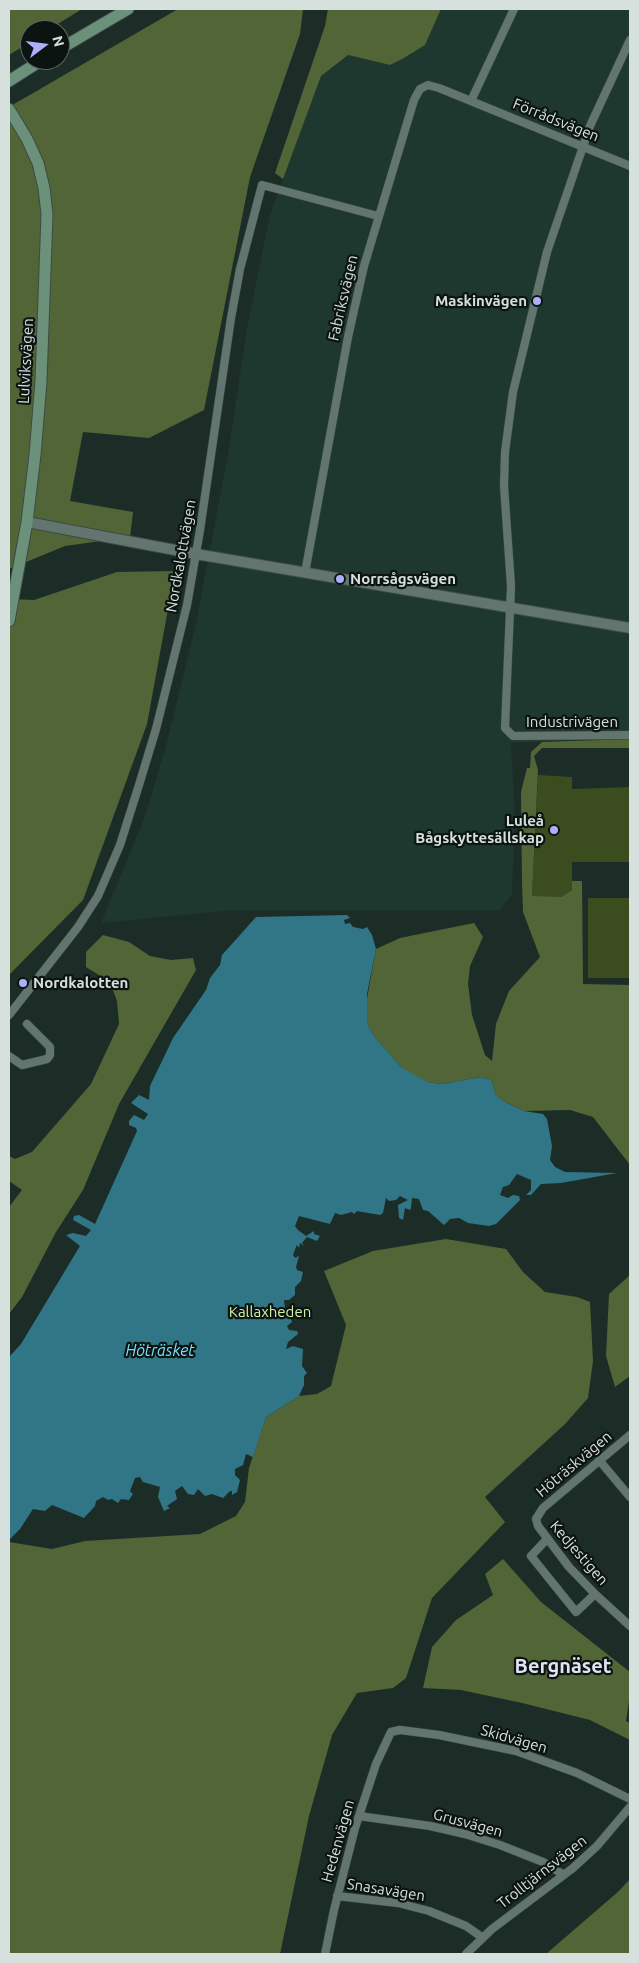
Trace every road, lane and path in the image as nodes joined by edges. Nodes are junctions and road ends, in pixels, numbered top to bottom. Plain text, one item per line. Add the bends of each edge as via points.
1 (128, 9) edge
2 (514, 9) edge
3 (630, 40) edge
4 (70, 43) edge
5 (26, 70) edge
6 (9, 81) edge
7 (471, 101) junction
8 (9, 109) edge
9 (582, 146) junction
10 (630, 166) edge
11 (378, 216) junction
12 (27, 522) junction
13 (196, 554) junction
14 (306, 573) junction
15 (510, 608) junction
16 (9, 620) edge
17 (630, 628) edge
18 (630, 735) edge
19 (9, 1014) edge
20 (27, 1024) dead end
21 (9, 1056) edge
22 (630, 1435) edge
23 (599, 1460) junction
24 (630, 1497) edge
25 (537, 1515) joint
26 (547, 1540) junction
27 (594, 1594) junction
28 (630, 1626) edge
29 (386, 1737) joint
30 (630, 1799) edge
31 (630, 1807) edge
32 (359, 1816) junction
33 (564, 1875) junction
34 (337, 1896) junction
35 (482, 1938) junction
36 (325, 1954) edge
37 (466, 1954) edge

1 - 4 main road
2 - 7 street
3 - 9 street
5 - 6 main road
7 - 9 street, Förrådsvägen
7 - 11 street, Fabriksvägen via 433,86 420,89
8 - 12 main road, Lulviksvägen via 33,151 42,175 46,201 41,381
9 - 10 street, Förrådsvägen
9 - 15 street via 547,252 509,422 504,486
11 - 13 street, Nordkalottvägen via 262,185 230,318
11 - 14 street, Fabriksvägen via 348,337
12 - 13 street
12 - 16 main road, Lulviksvägen
13 - 14 street
13 - 19 street, Nordkalottvägen via 187,605 156,729 110,872 78,927
14 - 15 street
15 - 17 street
15 - 18 street, Industrivägen via 505,728 513,736
20 - 21 street via 50,1047 50,1055 47,1059 22,1065
22 - 23 street, Höträskvägen
23 - 24 street
23 - 25 street, Höträskvägen
25 - 26 street, Kedjestigen via 538,1526
26 - 27 street, Kedjestigen
26 - 27 street via 531,1556 576,1612
27 - 28 street, Kedjestigen
29 - 30 street, Skidvägen via 391,1732 404,1730 506,1749 577,1773
29 - 32 street, Hedenvägen
31 - 33 street, Trolltjärnsvägen via 597,1846
32 - 33 street, Grusvägen via 430,1826 479,1838 543,1862
32 - 34 street, Hedenvägen
33 - 35 street, Trolltjärnsvägen
34 - 35 street, Snasavägen via 398,1903 429,1911 466,1926
34 - 36 street, Hedenvägen
35 - 37 street, Trolltjärnsvägen

